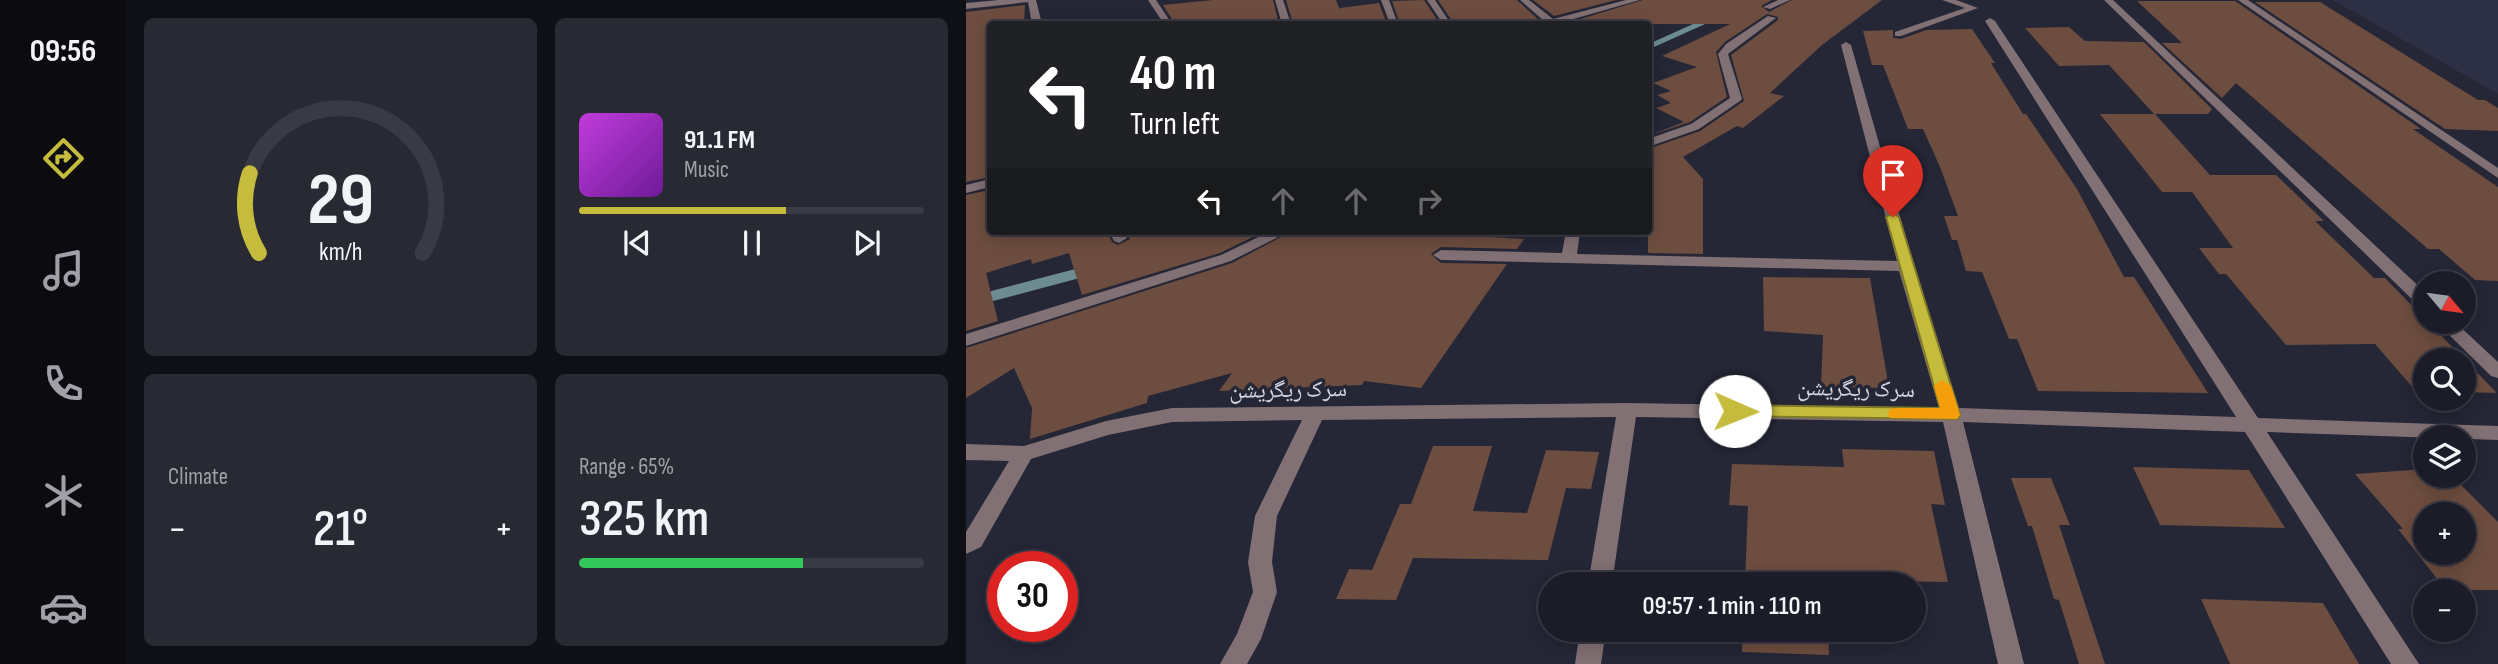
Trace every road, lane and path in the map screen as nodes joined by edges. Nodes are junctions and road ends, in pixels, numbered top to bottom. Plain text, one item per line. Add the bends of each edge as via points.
1 (1029, 0) edge
2 (1152, 0) edge
3 (1279, 0) edge
4 (1385, 0) edge
5 (1431, 0) edge
6 (1524, 0) edge
7 (1636, 0) edge
8 (1786, 0) edge
9 (1946, 0) edge
10 (2108, 0) edge
11 (2242, 0) edge
12 (966, 6) edge
13 (1036, 21) edge
14 (1166, 21) edge
15 (1286, 21) edge
16 (1393, 21) edge
17 (1445, 21) edge
18 (1547, 21) edge
19 (1561, 21) edge
20 (1990, 21) dead end
21 (1898, 34) dead end
22 (1846, 45) dead end
23 (1652, 142) edge
24 (2498, 174) edge
25 (987, 184) edge
26 (966, 189) edge
27 (1274, 235) edge
28 (1572, 235) edge
29 (1441, 255) dead end
30 (1569, 258) junction
31 (1906, 267) junction
32 (2413, 291) edge
33 (2458, 334) edge
34 (966, 341) edge
35 (2498, 372) edge
36 (1627, 410) junction
37 (1315, 414) junction
38 (1951, 415) junction
39 (2249, 423) junction
40 (2498, 433) edge
41 (966, 452) edge
42 (1024, 454) junction
43 (966, 545) edge
44 (1602, 572) edge
45 (1591, 642) edge
46 (1233, 664) edge
47 (1588, 664) edge
48 (2011, 664) edge
49 (2406, 664) edge

1 - 12 street
1 - 13 street
2 - 14 street
3 - 15 street
4 - 16 street
5 - 17 street
6 - 18 street
7 - 19 street
8 - 23 street via 1723,54 1736,99 1716,117
9 - 21 street via 1974,9
10 - 32 street
11 - 24 street
20 - 39 street
22 - 31 street
25 - 26 street
27 - 34 street via 1217,261
28 - 30 street
29 - 30 street
30 - 31 street
31 - 38 street
33 - 35 street
36 - 37 street, سرک ریگریشن
36 - 38 street, سرک ریگریشن
36 - 44 street
37 - 42 street, سرک ریگریشن via 1172,415 1106,428
37 - 46 street via 1266,516 1261,562 1265,592 1248,639
38 - 39 street, سرک ریگریشن
38 - 48 street
39 - 40 street, سرک ریگریشن
39 - 49 street
41 - 42 street, سرک ریگریشن
42 - 43 street
45 - 47 street

